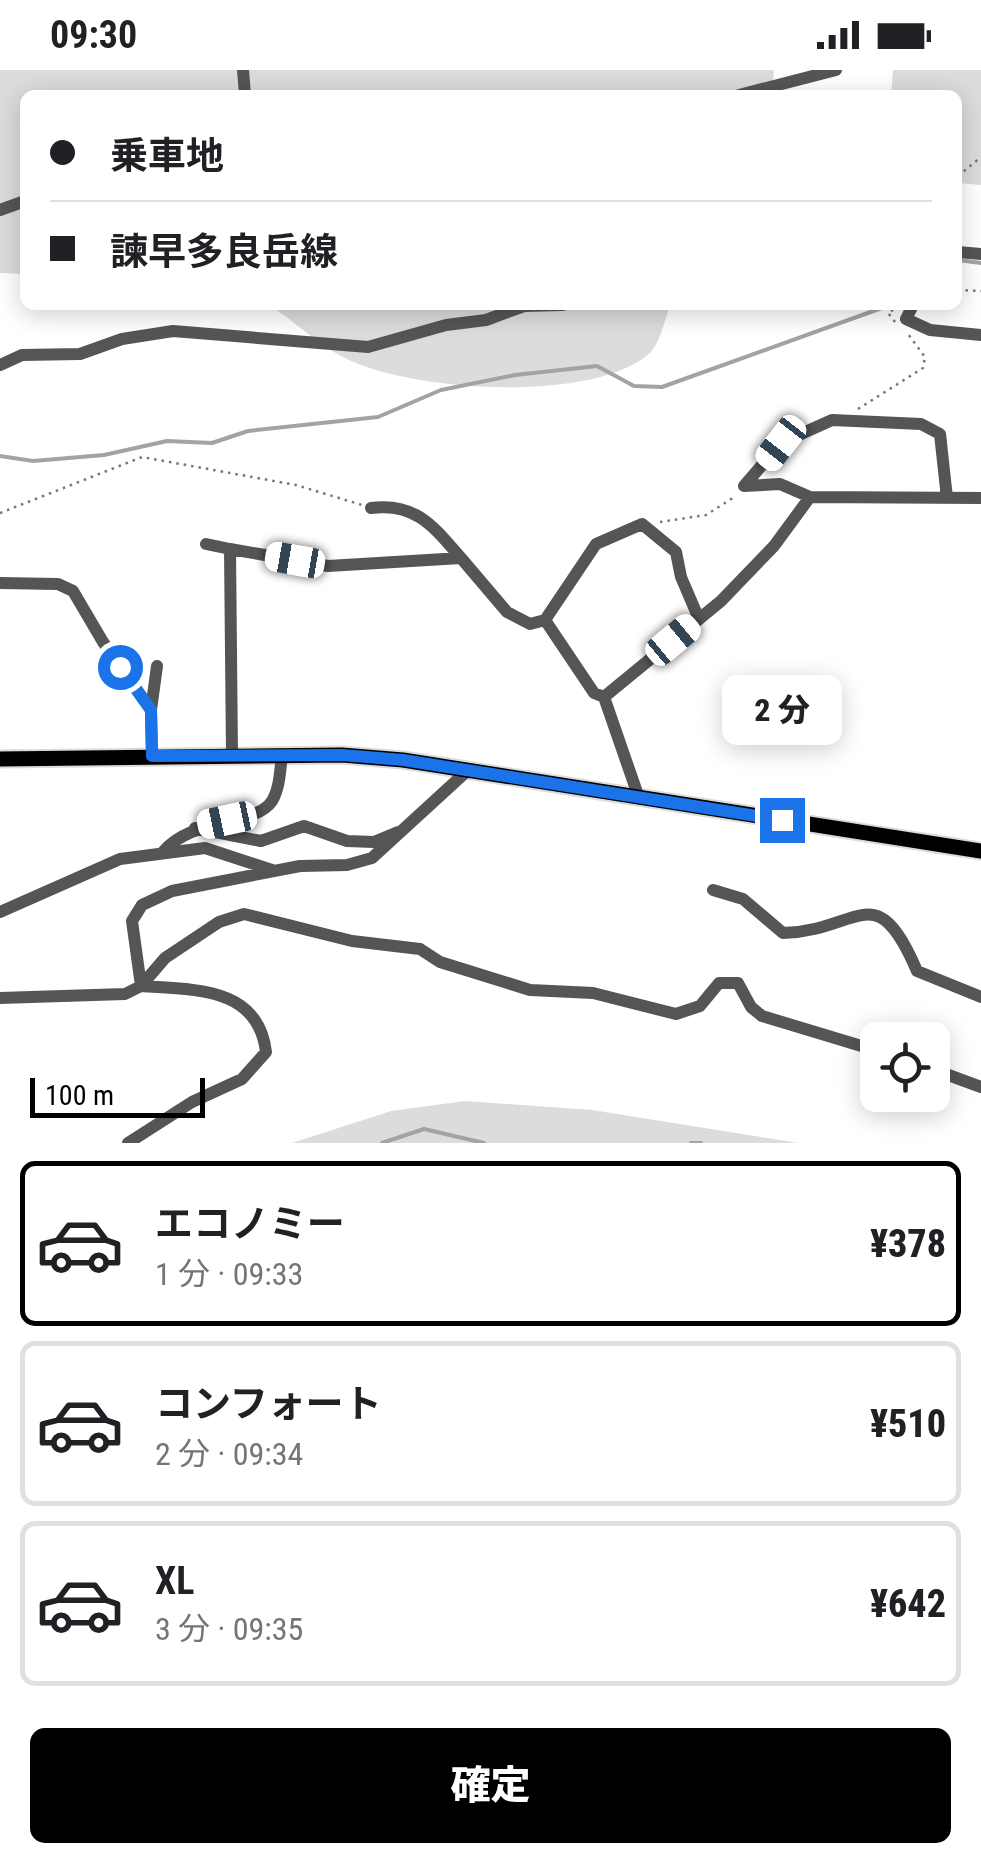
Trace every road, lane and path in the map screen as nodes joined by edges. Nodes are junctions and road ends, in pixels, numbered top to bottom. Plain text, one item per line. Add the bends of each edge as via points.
1 (836, 70) edge
2 (758, 90) edge
3 (513, 310) edge
4 (896, 310) edge
5 (910, 310) edge
6 (981, 335) edge
7 (0, 365) edge
8 (868, 404) dead end
9 (744, 489) junction
10 (810, 497) junction
11 (947, 498) junction
12 (981, 498) edge
13 (371, 508) joint
14 (0, 513) edge
15 (642, 524) junction
16 (206, 544) dead end
17 (230, 549) junction
18 (461, 558) junction
19 (0, 584) edge
20 (699, 619) junction
21 (545, 620) junction
22 (157, 666) dead end
23 (604, 697) junction
24 (151, 710) junction
25 (282, 755) junction
26 (152, 756) junction
27 (232, 756) junction
28 (0, 760) edge
29 (467, 770) junction
30 (638, 798) junction
31 (411, 826) junction
32 (196, 828) junction
33 (981, 851) edge
34 (162, 853) junction
35 (275, 871) junction
36 (713, 890) dead end
37 (0, 912) edge
38 (141, 986) junction
39 (981, 997) edge
40 (0, 998) edge
41 (860, 1046) edge
42 (950, 1076) edge
43 (981, 1087) edge
44 (128, 1143) edge

1 - 2 street
3 - 7 street via 368,347 173,331 80,354 22,355
4 - 8 path via 888,316 916,342 923,368
5 - 6 street via 906,319 930,330
9 - 10 street via 780,484
9 - 11 street via 781,443 832,420 921,424 940,434
9 - 15 path via 706,515
10 - 11 street
10 - 20 street via 774,546
11 - 12 street
13 - 14 path via 296,485 142,457
13 - 18 street via 416,512
15 - 20 street via 676,552
15 - 21 street via 596,544
16 - 17 street
17 - 18 street via 328,566
17 - 27 street
18 - 21 street via 520,622
19 - 24 street via 58,584 74,591
20 - 23 street
21 - 23 street via 594,693
22 - 24 street
23 - 30 street
24 - 26 street
25 - 27 main road
25 - 29 main road
25 - 32 street via 269,806
26 - 27 main road
26 - 28 main road
29 - 30 main road
29 - 31 street
30 - 33 main road
31 - 32 street via 374,842 330,837 314,826 261,841
31 - 35 street via 372,858
32 - 34 street
34 - 35 street via 205,848
34 - 37 street via 120,859
35 - 38 street via 172,890 142,905 132,921
36 - 39 street via 743,899 783,933 816,932 874,913 900,931 917,971
38 - 40 street via 126,994
38 - 41 street via 165,958 218,922 244,914 420,950 530,990 593,993 676,1014 700,1006 718,982 738,983 762,1016
38 - 44 street via 216,992 245,1006 264,1033 266,1052 242,1079
42 - 43 street

